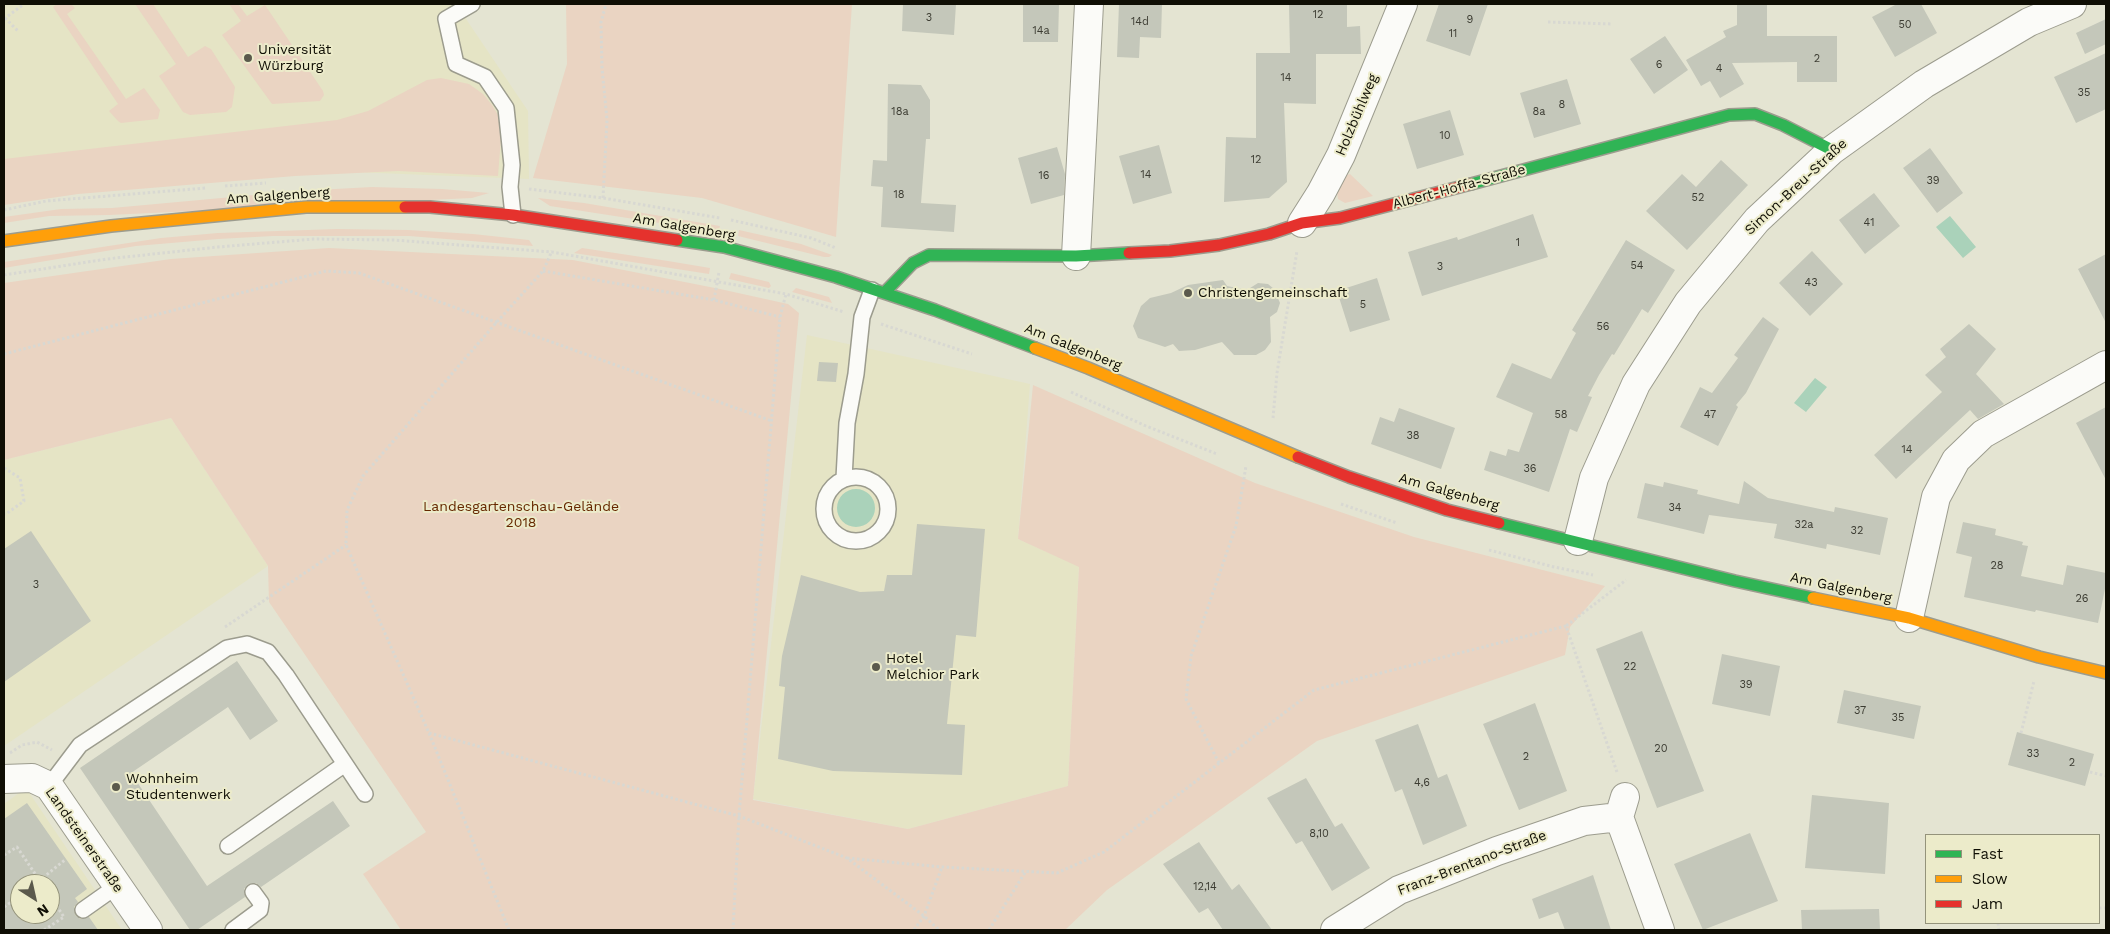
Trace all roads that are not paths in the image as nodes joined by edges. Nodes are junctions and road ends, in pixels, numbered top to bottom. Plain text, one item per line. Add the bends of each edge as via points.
1 (472, 4) edge
2 (1089, 4) edge
3 (1403, 4) edge
4 (2072, 4) edge
5 (1832, 150) junction
6 (513, 215) junction
7 (1302, 223) junction
8 (4, 241) edge
9 (1076, 256) junction
10 (878, 291) junction
11 (2106, 365) edge
12 (844, 478) junction
13 (1578, 541) junction
14 (1909, 618) junction
15 (2106, 673) edge
16 (345, 764) junction
17 (4, 779) edge
18 (49, 786) junction
19 (365, 794) dead end
20 (228, 846) dead end
21 (117, 886) junction
22 (253, 892) dead end
23 (83, 910) dead end
24 (148, 930) edge
25 (232, 930) edge
26 (1335, 930) edge
27 (1660, 930) edge

1 - 6 lane via 446,20 456,64 485,77 506,108
2 - 9 street
3 - 7 street, Holzbühlweg via 1341,155
4 - 5 street, Simon-Breu-Straße via 2029,22 1924,84
5 - 7 street, Albert-Hoffa-Straße via 1755,114 1729,115 1414,200 1340,218
5 - 13 street, Simon-Breu-Straße via 1756,220 1688,303 1636,384 1594,478
6 - 8 street, Am Galgenberg via 430,207 306,207 111,226
6 - 10 street, Am Galgenberg via 724,247
7 - 9 street, Albert-Hoffa-Straße via 1219,245
9 - 10 street, Albert-Hoffa-Straße via 930,255 913,263
10 - 12 lane via 862,317 847,423
10 - 13 street, Am Galgenberg via 1088,368 1350,477 1447,510
11 - 14 street via 1983,434 1956,460 1936,497
12 - 12 lane via 831,488 823,504 825,521 835,535 851,542 868,540 882,530 889,514 887,497 877,483 861,476
13 - 14 street, Am Galgenberg via 1735,581
14 - 15 street, Am Galgenberg via 2039,657
16 - 18 lane via 268,652 247,644 227,648 80,745
16 - 19 lane
16 - 20 lane
17 - 18 street, Landsteinerstraße via 32,778
18 - 21 street, Landsteinerstraße
21 - 23 lane
21 - 24 street, Landsteinerstraße
22 - 25 lane via 260,910
26 - 27 street, Franz-Brentano-Straße via 1399,890 1622,807

